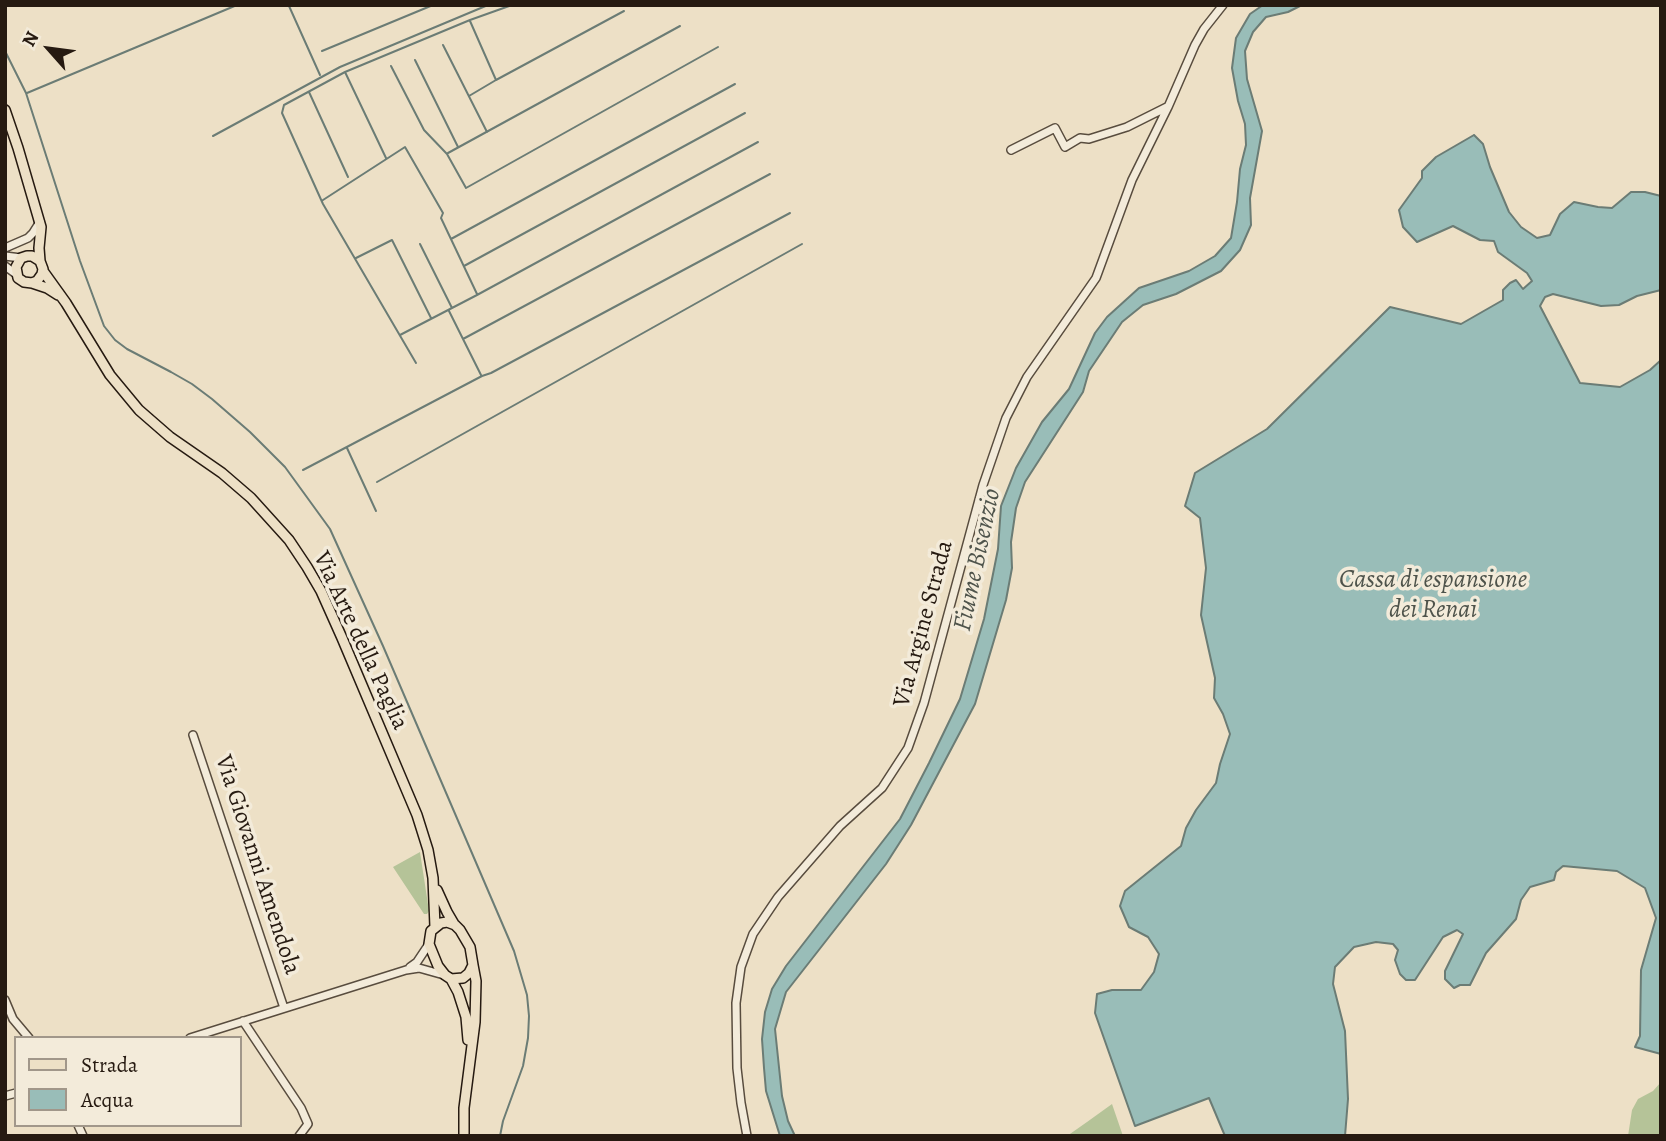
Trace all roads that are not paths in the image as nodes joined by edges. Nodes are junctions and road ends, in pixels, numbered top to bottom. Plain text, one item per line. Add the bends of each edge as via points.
1 (1223, 5) edge
2 (1168, 107) junction
3 (5, 110) edge
4 (1011, 150) dead end
5 (40, 227) junction
6 (5, 248) edge
7 (5, 256) edge
8 (25, 257) junction
9 (5, 266) edge
10 (41, 266) junction
11 (16, 274) junction
12 (32, 283) junction
13 (62, 298) junction
14 (193, 735) dead end
15 (433, 878) junction
16 (455, 925) junction
17 (435, 927) junction
18 (429, 944) junction
19 (473, 965) junction
20 (406, 970) junction
21 (448, 977) junction
22 (5, 1000) edge
23 (284, 1008) junction
24 (243, 1021) junction
25 (27, 1036) edge
26 (196, 1036) edge
27 (469, 1065) junction
28 (299, 1136) edge
29 (464, 1136) edge
30 (747, 1136) edge

1 - 2 street, Via Argine Strada via 1195,45
2 - 4 street via 1127,127 1080,138 1065,147 1055,128
2 - 30 street, Via Argine Strada via 1132,180 1096,278 1027,377 1006,418 908,748 882,788 840,825 752,934 736,1003 737,1068
3 - 5 main road
5 - 6 street
5 - 8 main road
5 - 10 main road
7 - 8 street
8 - 10 main road via 36,257
8 - 11 main road
9 - 11 street
10 - 12 main road
10 - 13 main road, Via Arte della Paglia
11 - 12 main road
12 - 13 main road
13 - 15 main road, Via Arte della Paglia via 100,361 139,410 251,498 307,567 411,798
14 - 23 street, Via Giovanni Amendola
15 - 16 main road, Via Arte della Paglia
15 - 17 main road, Via Arte della Paglia
16 - 17 main road via 447,922
16 - 19 main road, Via Arte della Paglia via 466,937
17 - 18 main road, Via Arte della Paglia
18 - 20 street
18 - 21 main road, Via Arte della Paglia
19 - 21 main road via 463,978
19 - 27 main road, Via Arte della Paglia via 475,1022
20 - 21 street, Via Giovanni Amendola via 419,968
20 - 23 street, Via Giovanni Amendola
21 - 27 main road, Via Arte della Paglia via 466,1017
22 - 25 street
23 - 24 street, Via Giovanni Amendola
24 - 26 street, Via Giovanni Amendola
24 - 28 street via 301,1108 308,1125
27 - 29 main road, Via Arte della Paglia

